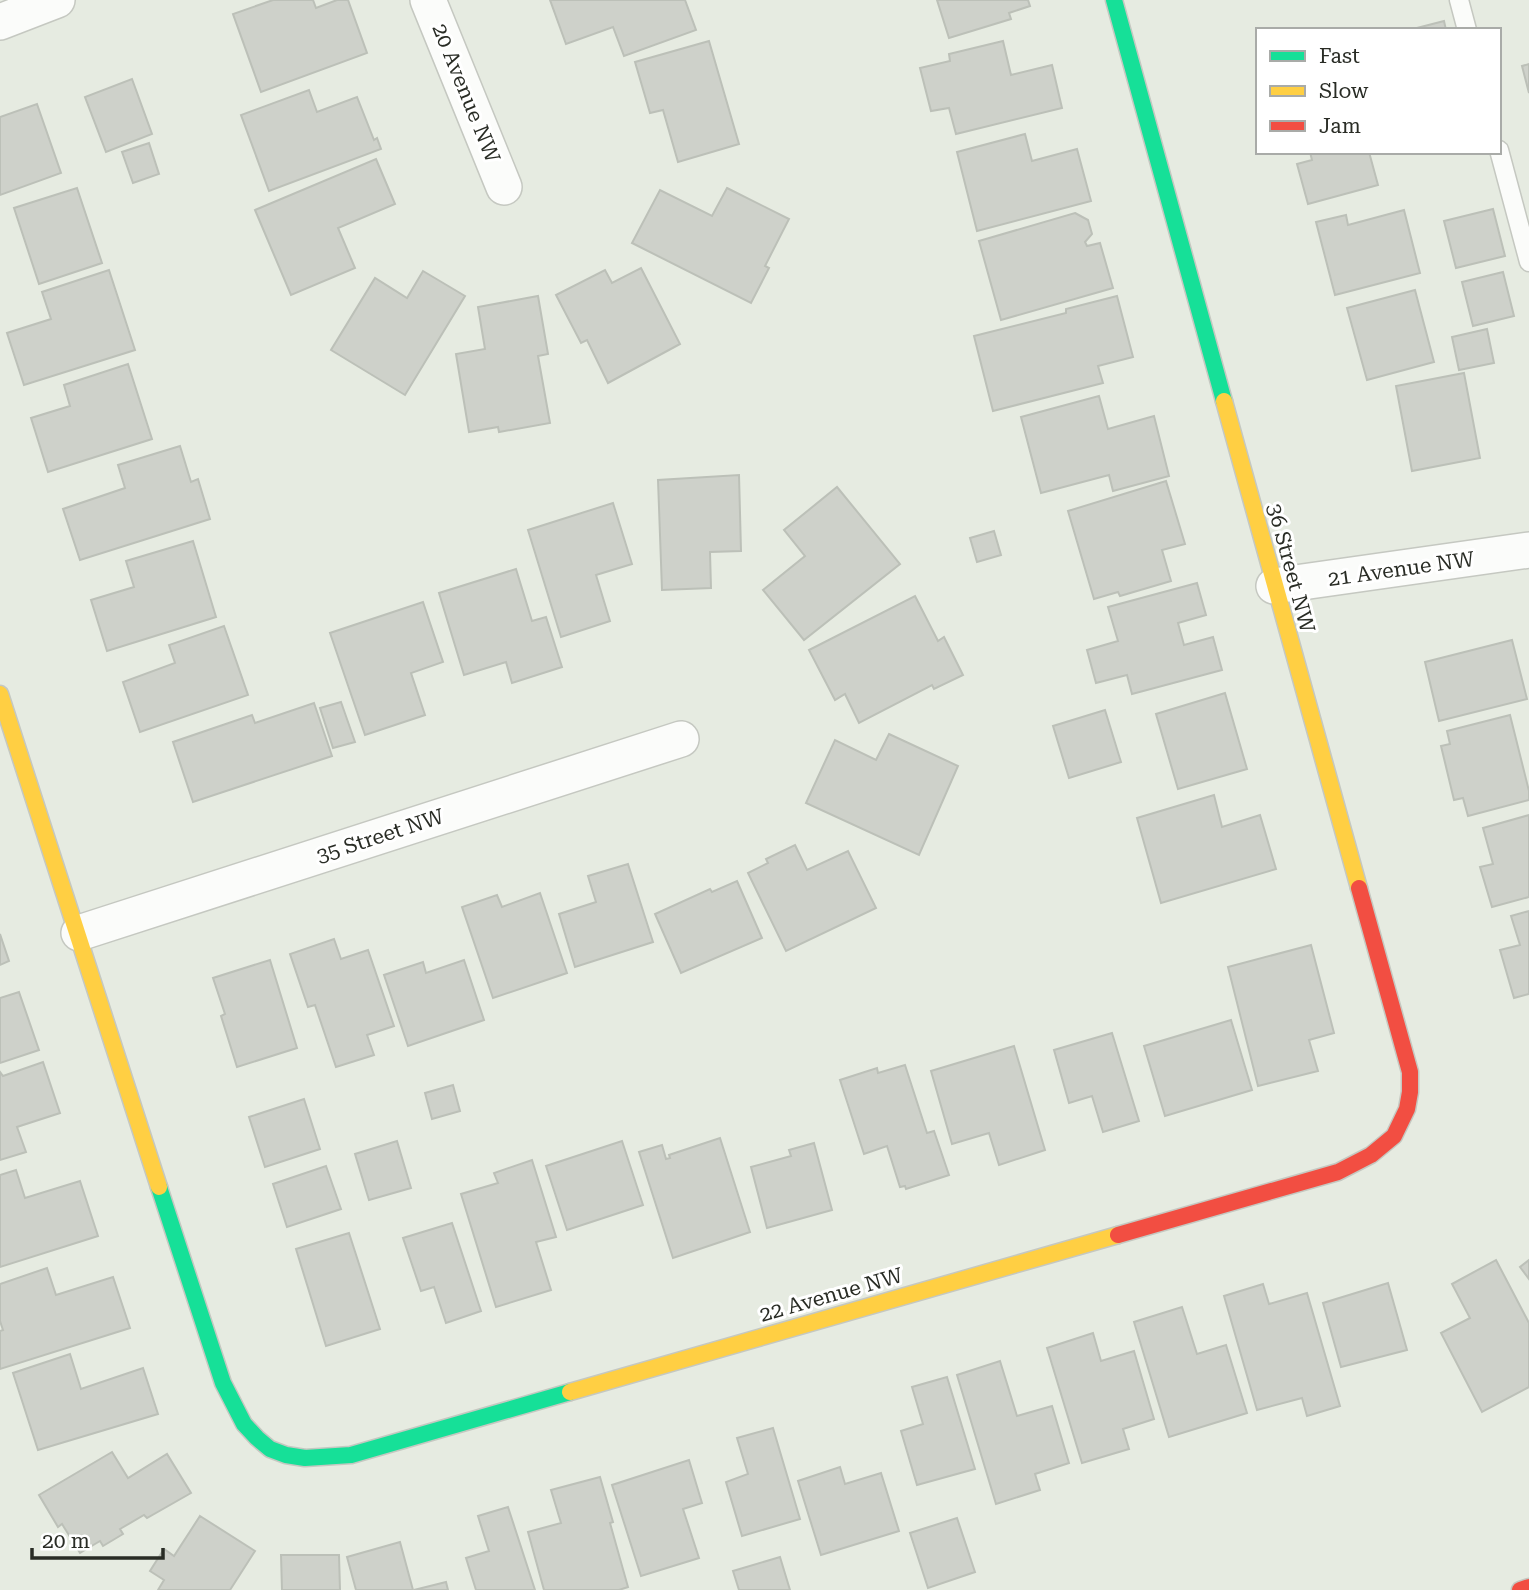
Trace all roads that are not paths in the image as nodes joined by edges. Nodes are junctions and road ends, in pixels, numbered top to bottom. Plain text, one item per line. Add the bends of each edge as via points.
1 (57, 0) edge
2 (428, 0) edge
3 (1114, 0) edge
4 (1459, 0) edge
5 (0, 22) edge
6 (1466, 28) edge
7 (1500, 154) edge
8 (504, 187) dead end
9 (1529, 262) edge
10 (1529, 550) edge
11 (1274, 586) junction
12 (0, 694) edge
13 (681, 740) dead end
14 (79, 933) junction
15 (1388, 1143) joint
16 (1529, 1587) edge
17 (1520, 1590) edge

1 - 5 street
2 - 8 street, 20 Avenue NW
3 - 11 street, 36 Street NW
4 - 6 lane
7 - 9 lane
10 - 11 street, 21 Avenue NW
11 - 15 street, 36 Street NW via 1410,1072 1405,1117
12 - 14 street
13 - 14 street, 35 Street NW
14 - 15 street, 22 Avenue NW via 223,1383 234,1409 258,1440 300,1460 351,1455 1338,1172
16 - 17 street

